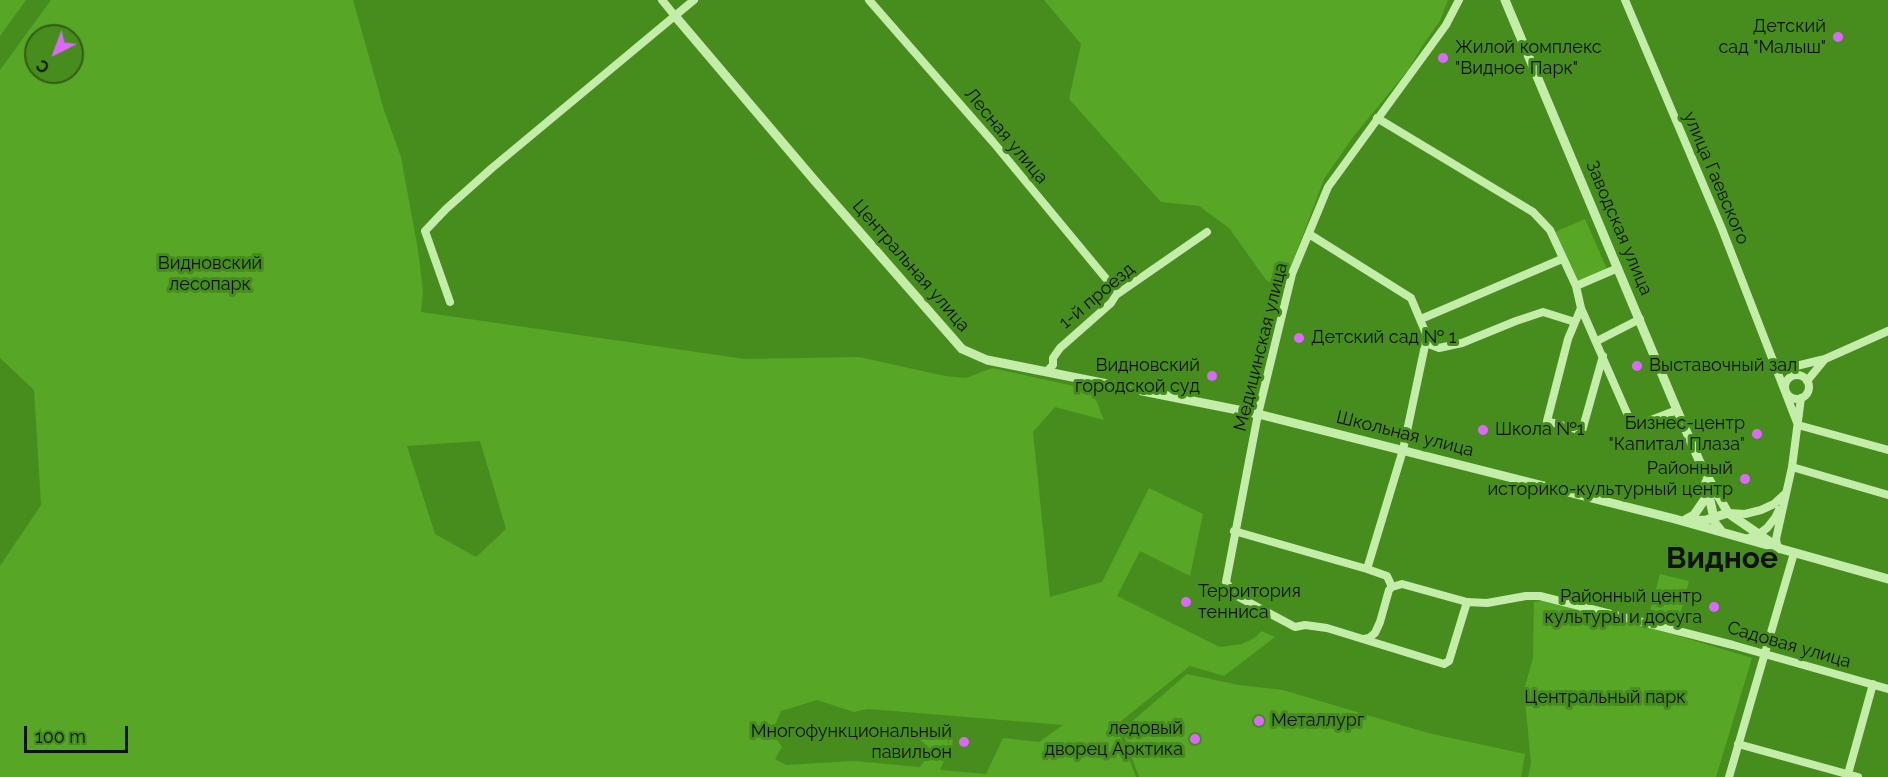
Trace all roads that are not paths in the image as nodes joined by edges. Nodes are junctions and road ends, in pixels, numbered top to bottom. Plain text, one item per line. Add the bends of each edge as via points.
1 (662, 0) edge
2 (694, 0) edge
3 (869, 0) edge
4 (1460, 0) edge
5 (1505, 0) edge
6 (1625, 0) edge
7 (675, 16) junction
8 (1377, 118) junction
9 (1208, 232) dead end
10 (1309, 234) junction
11 (1562, 259) junction
12 (1618, 268) junction
13 (1575, 286) junction
14 (1116, 295) junction
15 (450, 302) dead end
16 (1581, 308) junction
17 (1421, 319) junction
18 (1640, 319) junction
19 (1575, 322) junction
20 (1888, 331) edge
21 (1597, 341) junction
22 (1426, 343) junction
23 (1603, 356) junction
24 (1825, 359) junction
25 (1796, 366) junction
26 (1777, 369) junction
27 (1047, 371) junction
28 (1790, 378) junction
29 (1807, 381) junction
30 (1786, 391) junction
31 (1801, 398) junction
32 (1677, 410) junction
33 (1258, 414) junction
34 (1798, 425) junction
35 (1402, 450) junction
36 (1888, 450) edge
37 (1791, 467) junction
38 (1703, 468) junction
39 (1787, 492) junction
40 (1709, 493) junction
41 (1888, 495) edge
42 (1731, 515) junction
43 (1714, 518) junction
44 (1683, 521) junction
45 (1234, 531) junction
46 (1722, 532) junction
47 (1759, 534) junction
48 (1746, 539) junction
49 (1780, 549) junction
50 (1794, 553) junction
51 (1367, 569) junction
52 (1888, 579) edge
53 (1392, 587) junction
54 (1467, 602) junction
55 (1362, 639) junction
56 (1765, 654) junction
57 (1873, 684) junction
58 (1888, 688) edge
59 (1738, 744) junction
60 (1848, 774) junction
61 (1729, 777) edge
62 (1858, 777) edge

1 - 7 street, Центральная улица
2 - 7 street
3 - 14 street, Лесная улица via 993,142
4 - 8 street, Медицинская улица
5 - 12 street, Заводская улица
6 - 26 street, улица Гаевского
7 - 15 street via 492,168 425,231
7 - 27 street, Центральная улица via 962,350 987,360
8 - 10 street, Медицинская улица via 1328,187
8 - 11 street via 1533,212 1550,230
9 - 14 street, 1-й проезд
10 - 17 street via 1410,298
10 - 33 street, Медицинская улица via 1292,274
11 - 13 street
11 - 17 street
12 - 13 street
12 - 18 street, Заводская улица
13 - 16 street
14 - 27 street, 1-й проезд via 1060,348
16 - 19 street
16 - 21 street
17 - 22 street
18 - 21 street
18 - 32 street, Заводская улица
19 - 22 street via 1543,312 1462,343 1439,348
19 - 23 street via 1547,421 1582,431
20 - 24 street
21 - 23 street
22 - 35 street
23 - 32 street via 1633,427
24 - 25 street
24 - 29 street
25 - 26 street
25 - 28 street
26 - 28 street
26 - 30 street, улица Гаевского
27 - 33 street, Центральная улица
28 - 29 street via 1798,376
28 - 30 street
29 - 31 street via 1809,390
30 - 31 street via 1795,399
30 - 34 street, улица Гаевского
31 - 34 street, улица Гаевского
32 - 38 street, Заводская улица
33 - 35 street, Школьная улица
33 - 45 street, Медицинская улица
34 - 36 street
34 - 37 street, улица Гаевского
35 - 44 street, Школьная улица
35 - 51 street
37 - 39 street, улица Гаевского
37 - 41 street
38 - 40 street
38 - 42 street
39 - 42 street via 1761,510
39 - 47 street via 1775,518
39 - 49 street via 1776,539
40 - 43 street
40 - 44 street via 1694,515
42 - 43 street
42 - 46 street via 1733,529
42 - 47 street
43 - 44 street
43 - 46 street
44 - 46 street, Школьная улица
45 - 51 street
45 - 55 street, Медицинская улица via 1226,582 1235,595 1295,627 1327,628
46 - 48 street, Школьная улица
47 - 48 street
47 - 49 street
48 - 49 street, Школьная улица
49 - 50 street
50 - 52 street
50 - 56 street
51 - 53 street via 1387,576
53 - 54 street, Садовая улица via 1402,584
53 - 55 street via 1375,633
54 - 55 street via 1449,661 1444,664
54 - 56 street, Садовая улица via 1540,596
56 - 57 street, Садовая улица
56 - 59 street
57 - 58 street, Садовая улица
57 - 60 street
59 - 60 street
59 - 61 street
60 - 62 street

